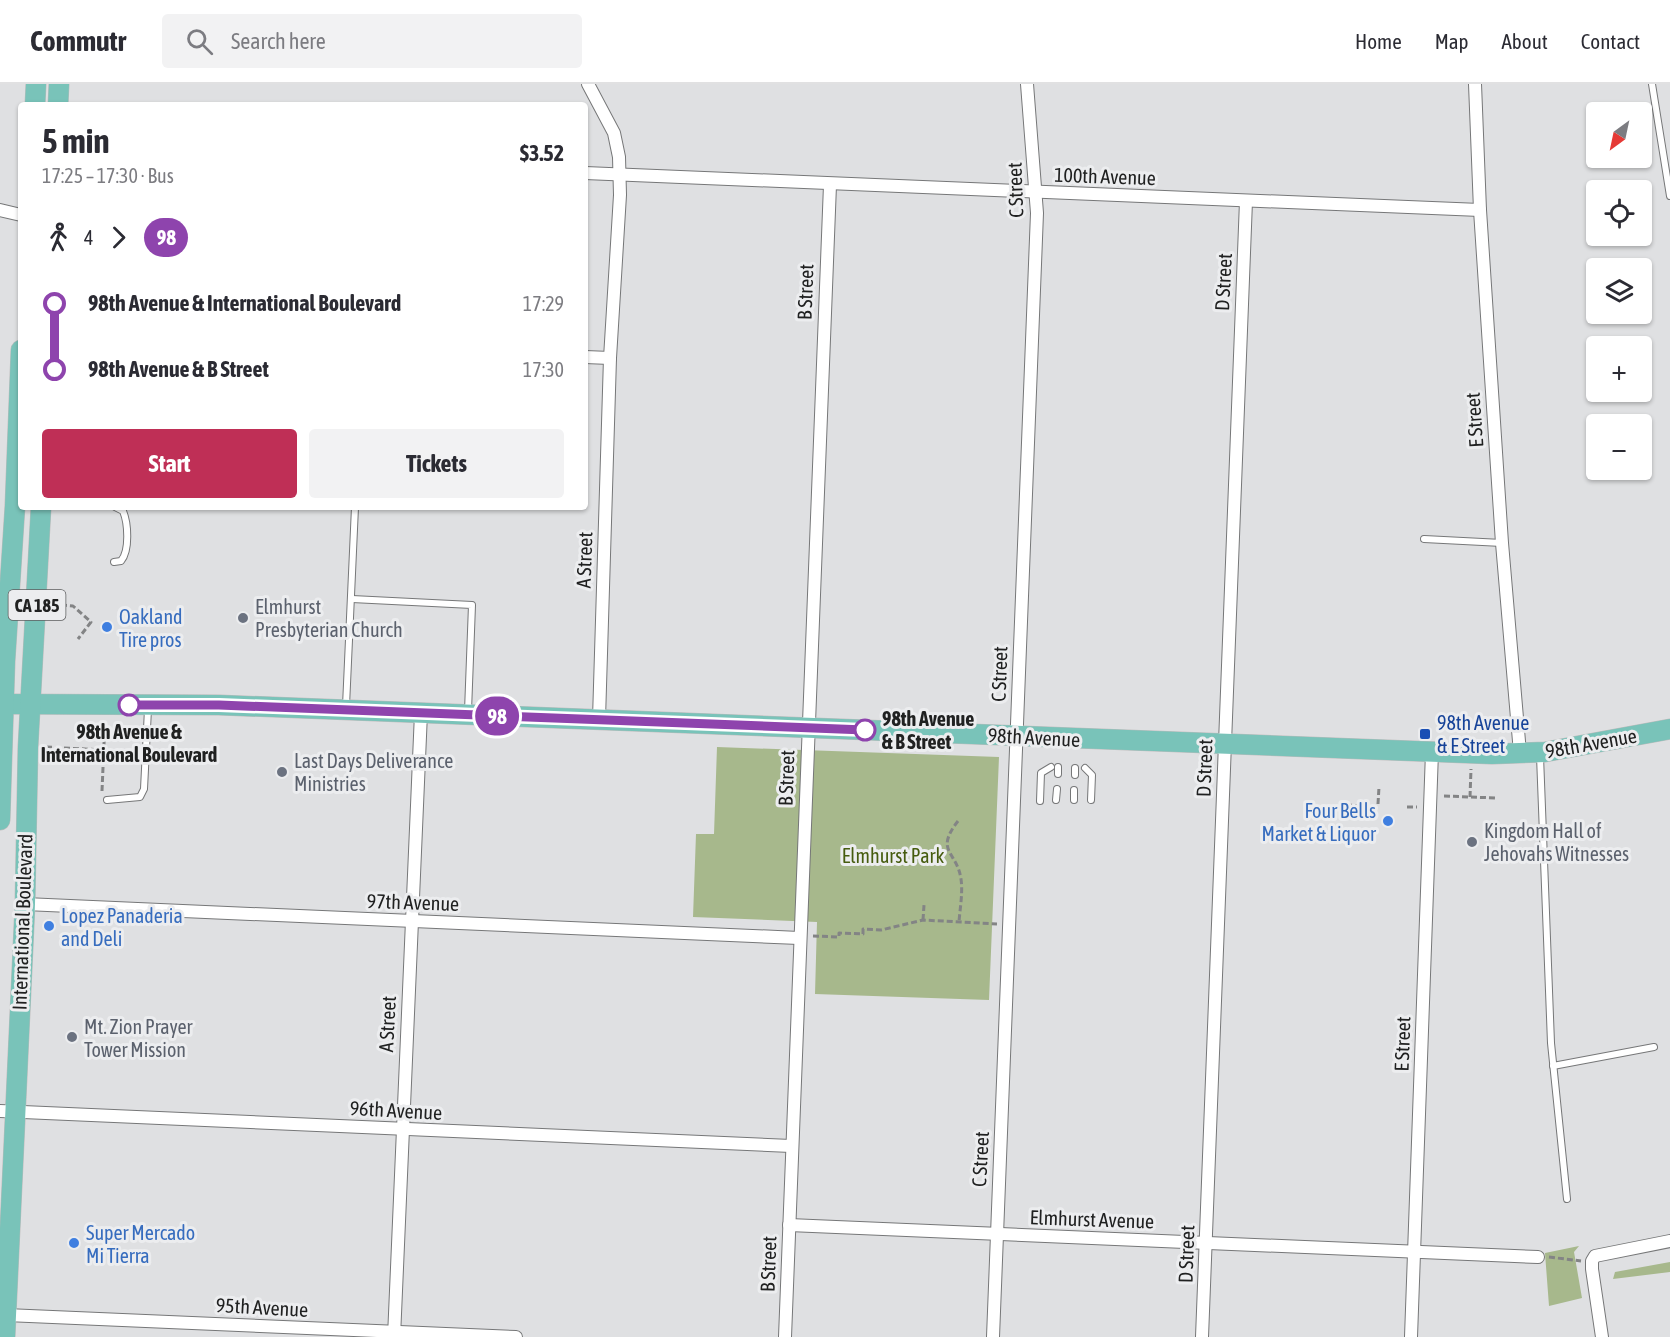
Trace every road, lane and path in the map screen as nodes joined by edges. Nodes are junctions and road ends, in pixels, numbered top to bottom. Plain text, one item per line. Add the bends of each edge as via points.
1 (36, 84) edge
2 (59, 84) edge
3 (588, 84) edge
4 (1027, 84) edge
5 (1475, 84) edge
6 (1652, 84) edge
7 (35, 102) edge
8 (58, 102) edge
9 (588, 173) edge
10 (619, 174) junction
11 (830, 185) junction
12 (1036, 192) junction
13 (1670, 196) edge
14 (1246, 201) junction
15 (0, 210) edge
16 (1480, 210) junction
17 (18, 214) edge
18 (588, 357) edge
19 (610, 358) junction
20 (18, 406) edge
21 (41, 510) edge
22 (121, 510) edge
23 (355, 510) edge
24 (1424, 539) dead end
25 (1502, 543) junction
26 (114, 561) dead end
27 (352, 599) junction
28 (38, 603) junction
29 (78, 639) dead end
30 (2, 704) edge
31 (32, 704) junction
32 (105, 704) junction
33 (149, 705) junction
34 (345, 710) junction
35 (421, 713) junction
36 (468, 715) junction
37 (599, 719) junction
38 (808, 728) junction
39 (1670, 729) edge
40 (1016, 736) junction
41 (1224, 744) junction
42 (28, 747) junction
43 (104, 750) junction
44 (1432, 752) junction
45 (1540, 752) junction
46 (1471, 753) junction
47 (1520, 753) junction
48 (1085, 768) dead end
49 (1056, 769) dead end
50 (1379, 787) dead end
51 (1057, 789) dead end
52 (1074, 790) dead end
53 (102, 791) dead end
54 (1431, 795) junction
55 (1470, 797) junction
56 (1496, 798) dead end
57 (107, 800) dead end
58 (1056, 800) dead end
59 (1074, 800) dead end
60 (1091, 800) dead end
61 (1040, 801) dead end
62 (1378, 804) dead end
63 (1346, 805) dead end
64 (1369, 806) dead end
65 (0, 820) edge
66 (958, 821) dead end
67 (25, 904) junction
68 (924, 905) dead end
69 (923, 920) junction
70 (411, 922) junction
71 (959, 922) junction
72 (1008, 925) junction
73 (799, 938) junction
74 (1654, 1047) dead end
75 (1553, 1066) junction
76 (7, 1111) edge
77 (402, 1130) junction
78 (791, 1146) junction
79 (1567, 1199) dead end
80 (789, 1226) junction
81 (996, 1235) junction
82 (1670, 1241) edge
83 (1206, 1243) junction
84 (1414, 1251) junction
85 (1541, 1257) joint
86 (1592, 1261) junction
87 (6, 1315) junction
88 (394, 1334) edge
89 (5, 1337) edge
90 (516, 1337) edge
91 (785, 1337) edge
92 (993, 1337) edge
93 (1202, 1337) edge
94 (1411, 1337) edge
95 (1602, 1337) edge

1 - 7 main road
2 - 8 main road
3 - 10 street, A Street via 614,133
4 - 12 street, C Street
5 - 16 street, E Street
6 - 13 lane
9 - 10 street, 100th Avenue
10 - 11 street, 100th Avenue
10 - 19 street, A Street via 618,267
11 - 12 street, 100th Avenue
11 - 38 street, B Street
12 - 14 street, 100th Avenue
12 - 40 street, C Street
14 - 16 street, 100th Avenue
14 - 41 street, D Street
15 - 17 street
16 - 25 street, E Street
18 - 19 street
19 - 37 street, A Street
20 - 30 main road, International Boulevard / CA 185
21 - 28 main road, International Boulevard / CA 185
22 - 26 lane via 126,519 125,555 121,561
23 - 27 lane
24 - 25 lane
25 - 47 street, E Street
27 - 34 lane
27 - 36 lane via 472,605
28 - 29 path via 73,606 91,622
28 - 31 main road, International Boulevard / CA 185
30 - 31 main road, 98th Avenue
30 - 65 main road, International Boulevard / CA 185
31 - 32 main road, 98th Avenue
31 - 42 main road, International Boulevard / CA 185
32 - 33 main road, 98th Avenue
32 - 43 path
33 - 34 main road, 98th Avenue
33 - 57 lane via 144,789 140,797
34 - 35 main road, 98th Avenue
35 - 36 main road, 98th Avenue
35 - 70 street, A Street
36 - 37 main road, 98th Avenue
37 - 38 main road, 98th Avenue
38 - 40 main road, 98th Avenue
38 - 73 street, B Street
39 - 45 main road, 98th Avenue
40 - 41 main road, 98th Avenue
40 - 72 street, C Street
41 - 44 main road, 98th Avenue
41 - 83 street, D Street
42 - 43 path
42 - 67 main road, International Boulevard / CA 185
43 - 53 path
44 - 46 main road, 98th Avenue
44 - 54 street, E Street
45 - 47 main road, 98th Avenue
45 - 75 lane
46 - 47 main road, 98th Avenue
46 - 55 path
48 - 60 lane via 1092,775
49 - 61 lane via 1041,773
50 - 62 path
51 - 58 lane
52 - 59 lane
54 - 55 path
54 - 84 street, E Street
55 - 56 path
63 - 64 path
66 - 71 path via 946,843 961,879
67 - 70 street, 97th Avenue
67 - 76 main road, International Boulevard / CA 185
68 - 69 path
69 - 71 path
69 - 73 path via 881,930 863,929 863,934
70 - 73 street, 97th Avenue
70 - 77 street, A Street
71 - 72 path
72 - 81 street, C Street
73 - 78 street, B Street
74 - 75 lane
75 - 79 lane
76 - 77 street, 96th Avenue
76 - 87 main road, International Boulevard / CA 185
77 - 78 street, 96th Avenue
77 - 88 street, A Street
78 - 80 street, B Street
80 - 81 street, Elmhurst Avenue
80 - 91 street, B Street
81 - 83 street, Elmhurst Avenue
81 - 92 street, C Street
82 - 86 street via 1595,1256
83 - 84 street, Elmhurst Avenue
83 - 93 street, D Street
84 - 85 street, Elmhurst Avenue
84 - 94 street, E Street
85 - 86 path
86 - 95 street
87 - 88 street, 95th Avenue
87 - 89 main road, International Boulevard / CA 185
88 - 90 street, 95th Avenue

